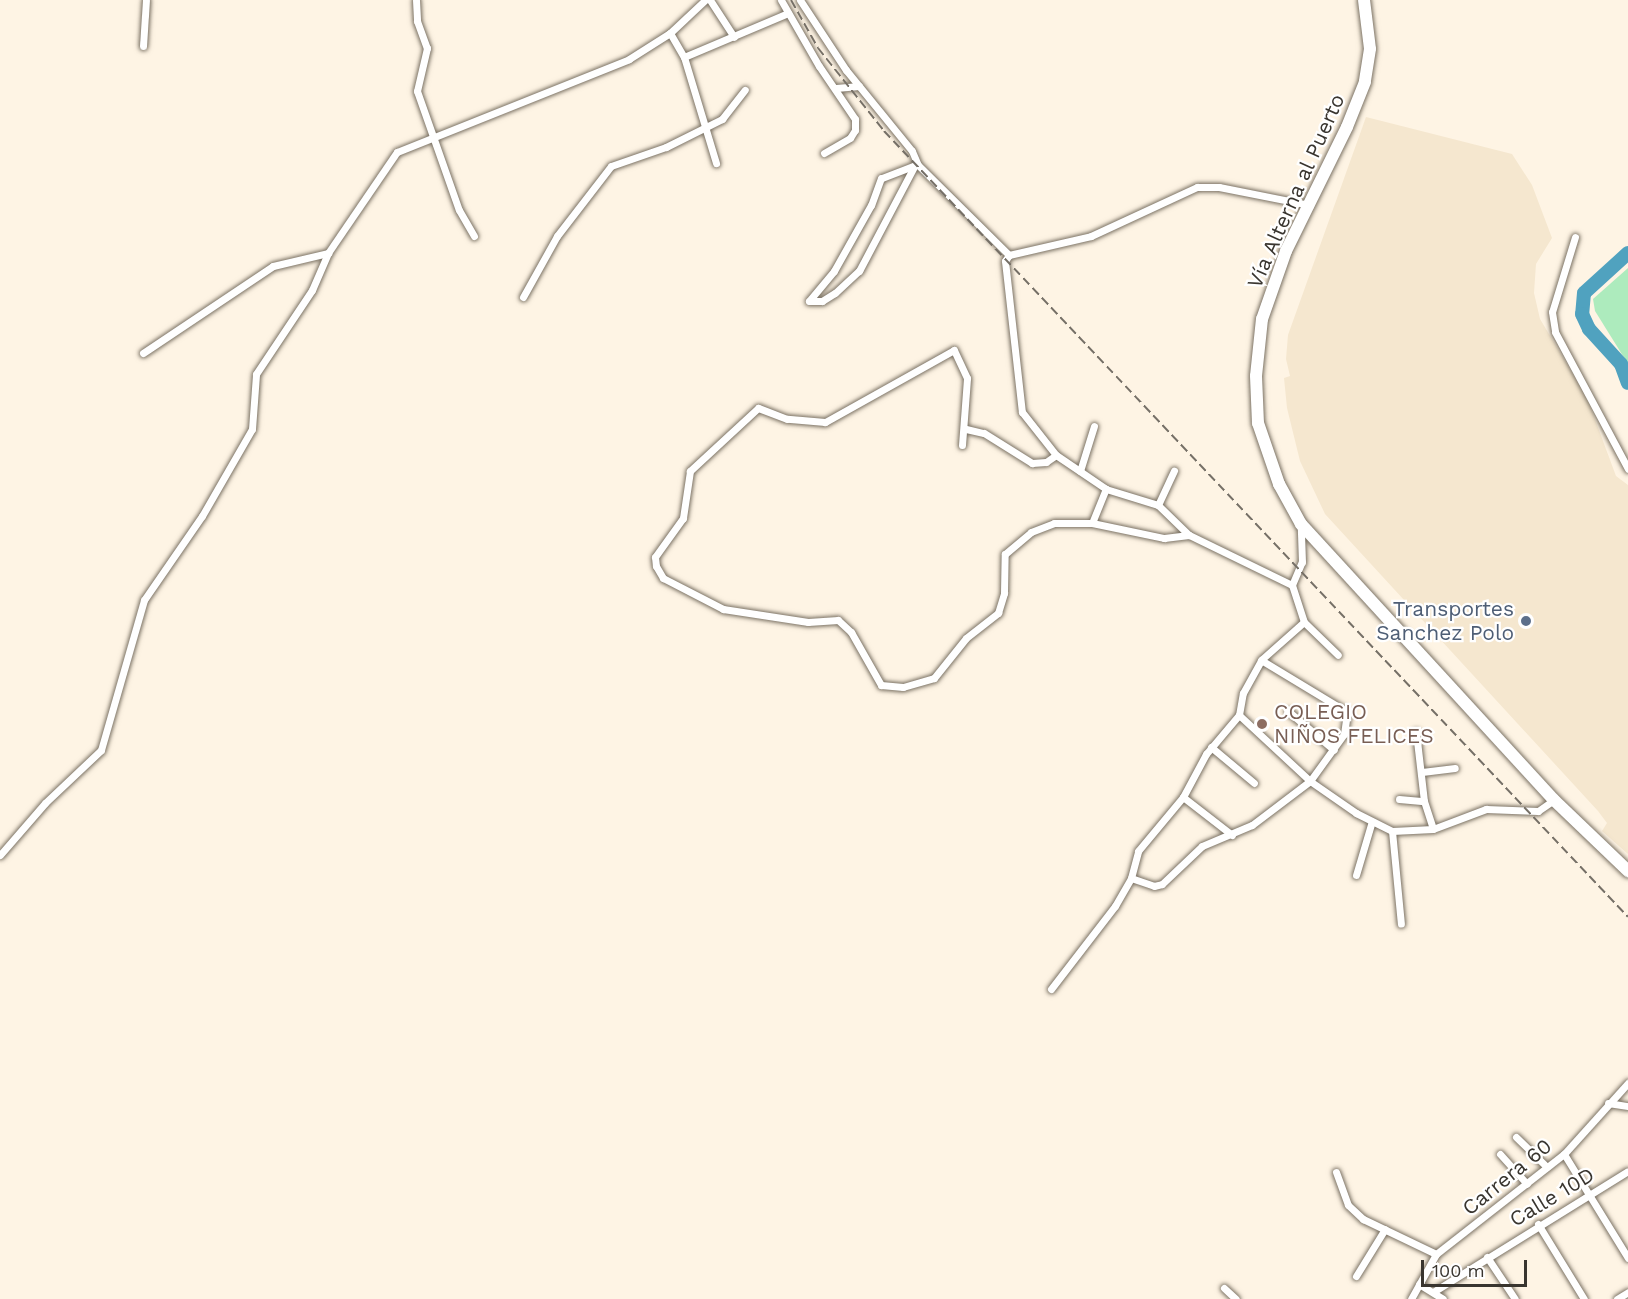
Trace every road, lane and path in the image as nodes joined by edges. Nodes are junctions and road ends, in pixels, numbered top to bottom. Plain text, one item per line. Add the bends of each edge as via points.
1 (146, 0) edge
2 (416, 0) edge
3 (705, 0) edge
4 (710, 0) edge
5 (781, 0) edge
6 (800, 0) edge
7 (1364, 0) edge
8 (788, 13) junction
9 (670, 33) junction
10 (734, 37) junction
11 (143, 46) dead end
12 (684, 57) junction
13 (860, 86) junction
14 (836, 88) junction
15 (745, 90) dead end
16 (706, 127) junction
17 (433, 139) junction
18 (824, 153) dead end
19 (717, 163) dead end
20 (915, 164) junction
21 (1310, 205) junction
22 (474, 236) dead end
23 (1575, 237) dead end
24 (328, 253) junction
25 (1009, 255) junction
26 (523, 297) dead end
27 (143, 353) dead end
28 (1094, 426) dead end
29 (966, 429) junction
30 (962, 445) dead end
31 (1056, 455) junction
32 (1628, 469) edge
33 (1174, 470) dead end
34 (1080, 471) junction
35 (1106, 489) junction
36 (1158, 505) junction
37 (1092, 523) junction
38 (1301, 524) junction
39 (1189, 535) junction
40 (1292, 585) junction
41 (1304, 622) junction
42 (1338, 655) dead end
43 (1262, 660) junction
44 (1288, 711) dead end
45 (1239, 715) junction
46 (1416, 732) dead end
47 (1211, 747) junction
48 (1334, 750) junction
49 (1455, 768) dead end
50 (1422, 772) junction
51 (1310, 781) junction
52 (1254, 783) dead end
53 (1183, 797) junction
54 (1399, 799) dead end
55 (1554, 800) junction
56 (1424, 801) junction
57 (1372, 821) junction
58 (1433, 829) junction
59 (1392, 831) junction
60 (1232, 835) junction
61 (0, 855) edge
62 (1628, 871) edge
63 (1356, 875) dead end
64 (1131, 878) junction
65 (1401, 924) dead end
66 (1050, 989) dead end
67 (1628, 1083) edge
68 (1608, 1103) junction
69 (1628, 1106) edge
70 (1516, 1137) dead end
71 (1500, 1154) dead end
72 (1564, 1154) junction
73 (1547, 1167) junction
74 (1628, 1171) edge
75 (1335, 1172) dead end
76 (1527, 1184) junction
77 (1589, 1194) junction
78 (1538, 1224) junction
79 (1385, 1230) junction
80 (1436, 1254) junction
81 (1487, 1257) junction
82 (1628, 1258) edge
83 (1356, 1276) dead end
84 (1419, 1284) junction
85 (1224, 1288) dead end
86 (1433, 1292) junction
87 (1628, 1292) edge
88 (1236, 1299) edge
89 (1411, 1299) edge
90 (1443, 1299) edge
91 (1515, 1299) edge
92 (1584, 1299) edge
93 (1617, 1299) edge

1 - 11 street
2 - 17 street via 417,21 427,48 417,91
3 - 9 street
4 - 10 street
5 - 8 street
6 - 13 street
7 - 21 main road, Vía Alterna al Puerto via 1370,49 1365,82
8 - 10 street
8 - 14 street
9 - 12 street
9 - 17 street via 602,72
10 - 12 street
12 - 16 street
13 - 14 street
13 - 20 street via 912,151
14 - 18 street via 851,109 855,130
15 - 16 street via 726,115
16 - 19 street
16 - 26 street via 611,166 557,236
17 - 22 street via 459,210
17 - 24 street via 397,152
20 - 20 street via 859,271 822,301 808,301 834,271 872,205 881,178
20 - 25 street
21 - 25 street via 1219,187 1197,187 1091,237
21 - 38 main road, Vía Alterna al Puerto via 1286,251 1262,319 1256,376 1258,423 1279,484
23 - 32 street via 1552,312 1555,332
24 - 27 street via 273,266
24 - 61 street via 312,290 256,374 252,429 202,516 144,600 101,750 45,803
25 - 31 street via 1005,261 1022,412
28 - 34 street
29 - 30 street
29 - 31 street via 984,433 1032,463 1046,462
29 - 37 street via 967,378 954,350 825,422 788,419 758,408 690,471 683,519 655,557 656,566 663,578 723,609 798,621 838,620 851,632 881,685 903,687 934,678 966,638 998,613 1004,593 1005,554 1031,532 1054,523
31 - 34 street
33 - 36 street
34 - 35 street
35 - 36 street
35 - 37 street
36 - 39 street
37 - 39 street via 1164,538
38 - 40 street via 1302,562
38 - 55 main road, Vía Alterna al Puerto
39 - 40 street
40 - 41 street
41 - 42 street
41 - 43 street
43 - 45 street via 1243,693
43 - 48 street via 1347,712 1344,734
44 - 48 street
45 - 47 street
45 - 51 street
46 - 50 street
47 - 52 street
47 - 53 street
48 - 51 street
49 - 50 street
50 - 56 street
51 - 57 street
51 - 60 street via 1252,825
53 - 60 street
53 - 64 street via 1138,851
54 - 56 street
55 - 58 street via 1538,811 1486,809
55 - 62 main road, Vía Alterna al Puerto
56 - 58 street
57 - 59 street
57 - 63 street
58 - 59 street
59 - 65 street
60 - 64 street via 1202,846 1162,884 1154,886
64 - 66 street via 1077,960
67 - 68 street, Carrera 60
68 - 69 street
68 - 72 street, Carrera 60
70 - 73 street
71 - 76 street
72 - 73 street, Carrera 60
72 - 77 street
73 - 76 street, Carrera 60
74 - 77 street, Calle 10D
75 - 79 street via 1348,1205
76 - 80 street, Carrera 60
77 - 78 street, Calle 10D
77 - 82 street
78 - 81 street, Calle 10D
78 - 92 street
79 - 80 street
79 - 83 street
80 - 84 street, Carrera 60
81 - 86 street, Calle 10D
81 - 91 street
84 - 86 street
84 - 89 street, Carrera 60
85 - 88 street
86 - 90 street
87 - 93 street

